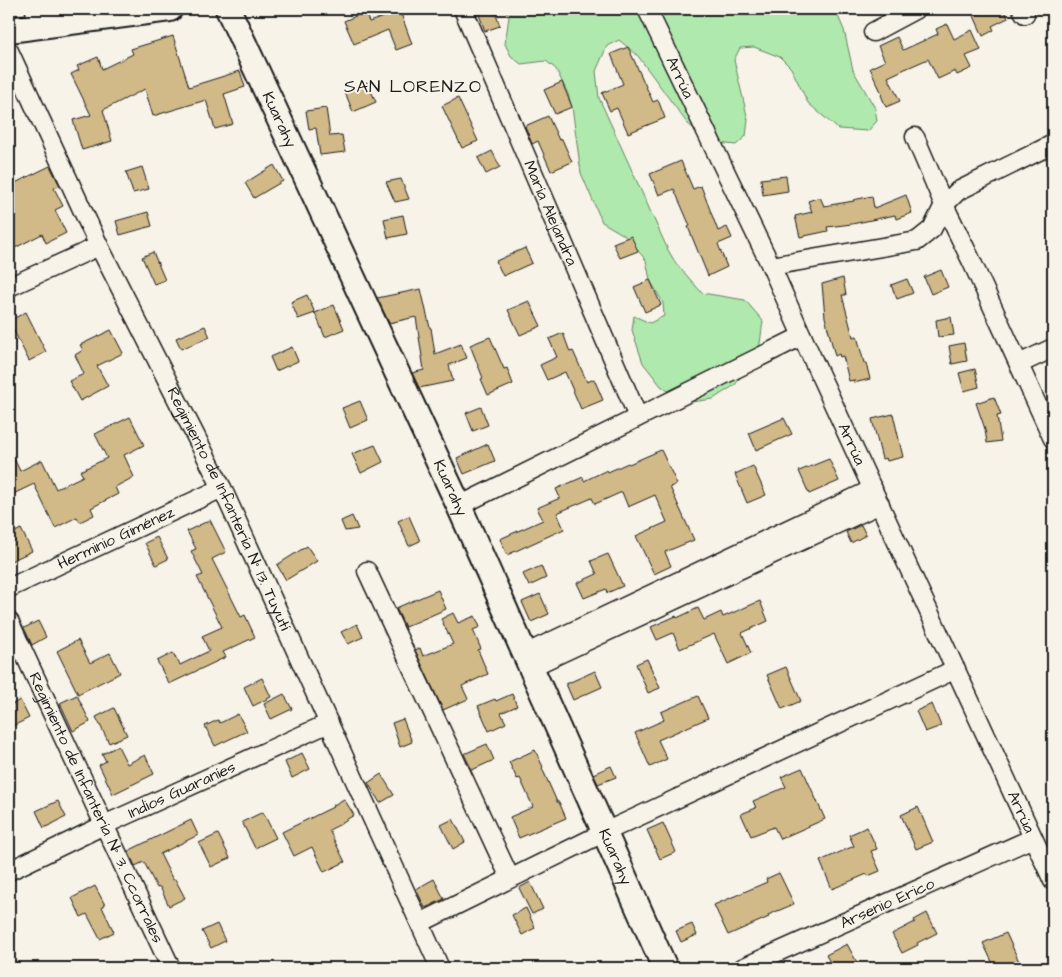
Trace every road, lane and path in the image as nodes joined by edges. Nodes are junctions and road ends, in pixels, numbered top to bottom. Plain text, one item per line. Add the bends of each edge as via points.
1 (170, 9) edge
2 (228, 9) edge
3 (463, 9) edge
4 (647, 9) edge
5 (916, 9) edge
6 (36, 18) edge
7 (9, 30) edge
8 (873, 32) dead end
9 (9, 51) edge
10 (915, 137) dead end
11 (1053, 144) edge
12 (944, 205) junction
13 (99, 246) junction
14 (771, 266) junction
15 (9, 287) edge
16 (802, 336) junction
17 (1053, 348) edge
18 (1019, 364) junction
19 (638, 417) junction
20 (1053, 439) edge
21 (222, 488) junction
22 (877, 496) junction
23 (459, 506) junction
24 (367, 570) dead end
25 (9, 588) edge
26 (9, 621) edge
27 (528, 660) junction
28 (956, 669) junction
29 (329, 722) junction
30 (104, 825) junction
31 (605, 832) junction
32 (1033, 838) junction
33 (9, 871) edge
34 (510, 878) junction
35 (1053, 881) edge
36 (420, 922) junction
37 (171, 968) edge
38 (440, 968) edge
39 (665, 968) edge
40 (742, 968) edge

1 - 6 street
2 - 23 street, Kuarahy
3 - 19 street, María Alejandra
4 - 14 street, Arrúa
5 - 8 street
6 - 7 street
9 - 13 street, Regimiento de Infantería N° 13. Tuyutí
10 - 12 street
11 - 12 street via 958,191
12 - 14 street via 932,229 917,241
12 - 18 street
13 - 15 street
13 - 21 street, Regimiento de Infantería N° 13. Tuyutí
14 - 16 street, Arrúa
16 - 19 street
16 - 22 street, Arrúa
17 - 18 street
18 - 20 street
19 - 23 street
21 - 25 street, Herminio Giménez
21 - 29 street, Regimiento de Infantería N° 13. Tuyutí
22 - 27 street
22 - 28 street, Arrúa
23 - 27 street, Kuarahy
24 - 34 street
26 - 30 street, Regimiento de Infantería N° 3. Ccorrales
27 - 31 street, Kuarahy
28 - 31 street
28 - 32 street, Arrúa
29 - 30 street, Indios Guaraníes
29 - 36 street, Regimiento de Infantería N° 13. Tuyutí
30 - 33 street, Indios Guaraníes
30 - 37 street, Regimiento de Infantería N° 3. Ccorrales
31 - 34 street
31 - 39 street, Kuarahy
32 - 35 street, Arrúa
32 - 40 street, Arsenio Erico
34 - 36 street
36 - 38 street, Regimiento de Infantería N° 13. Tuyutí

